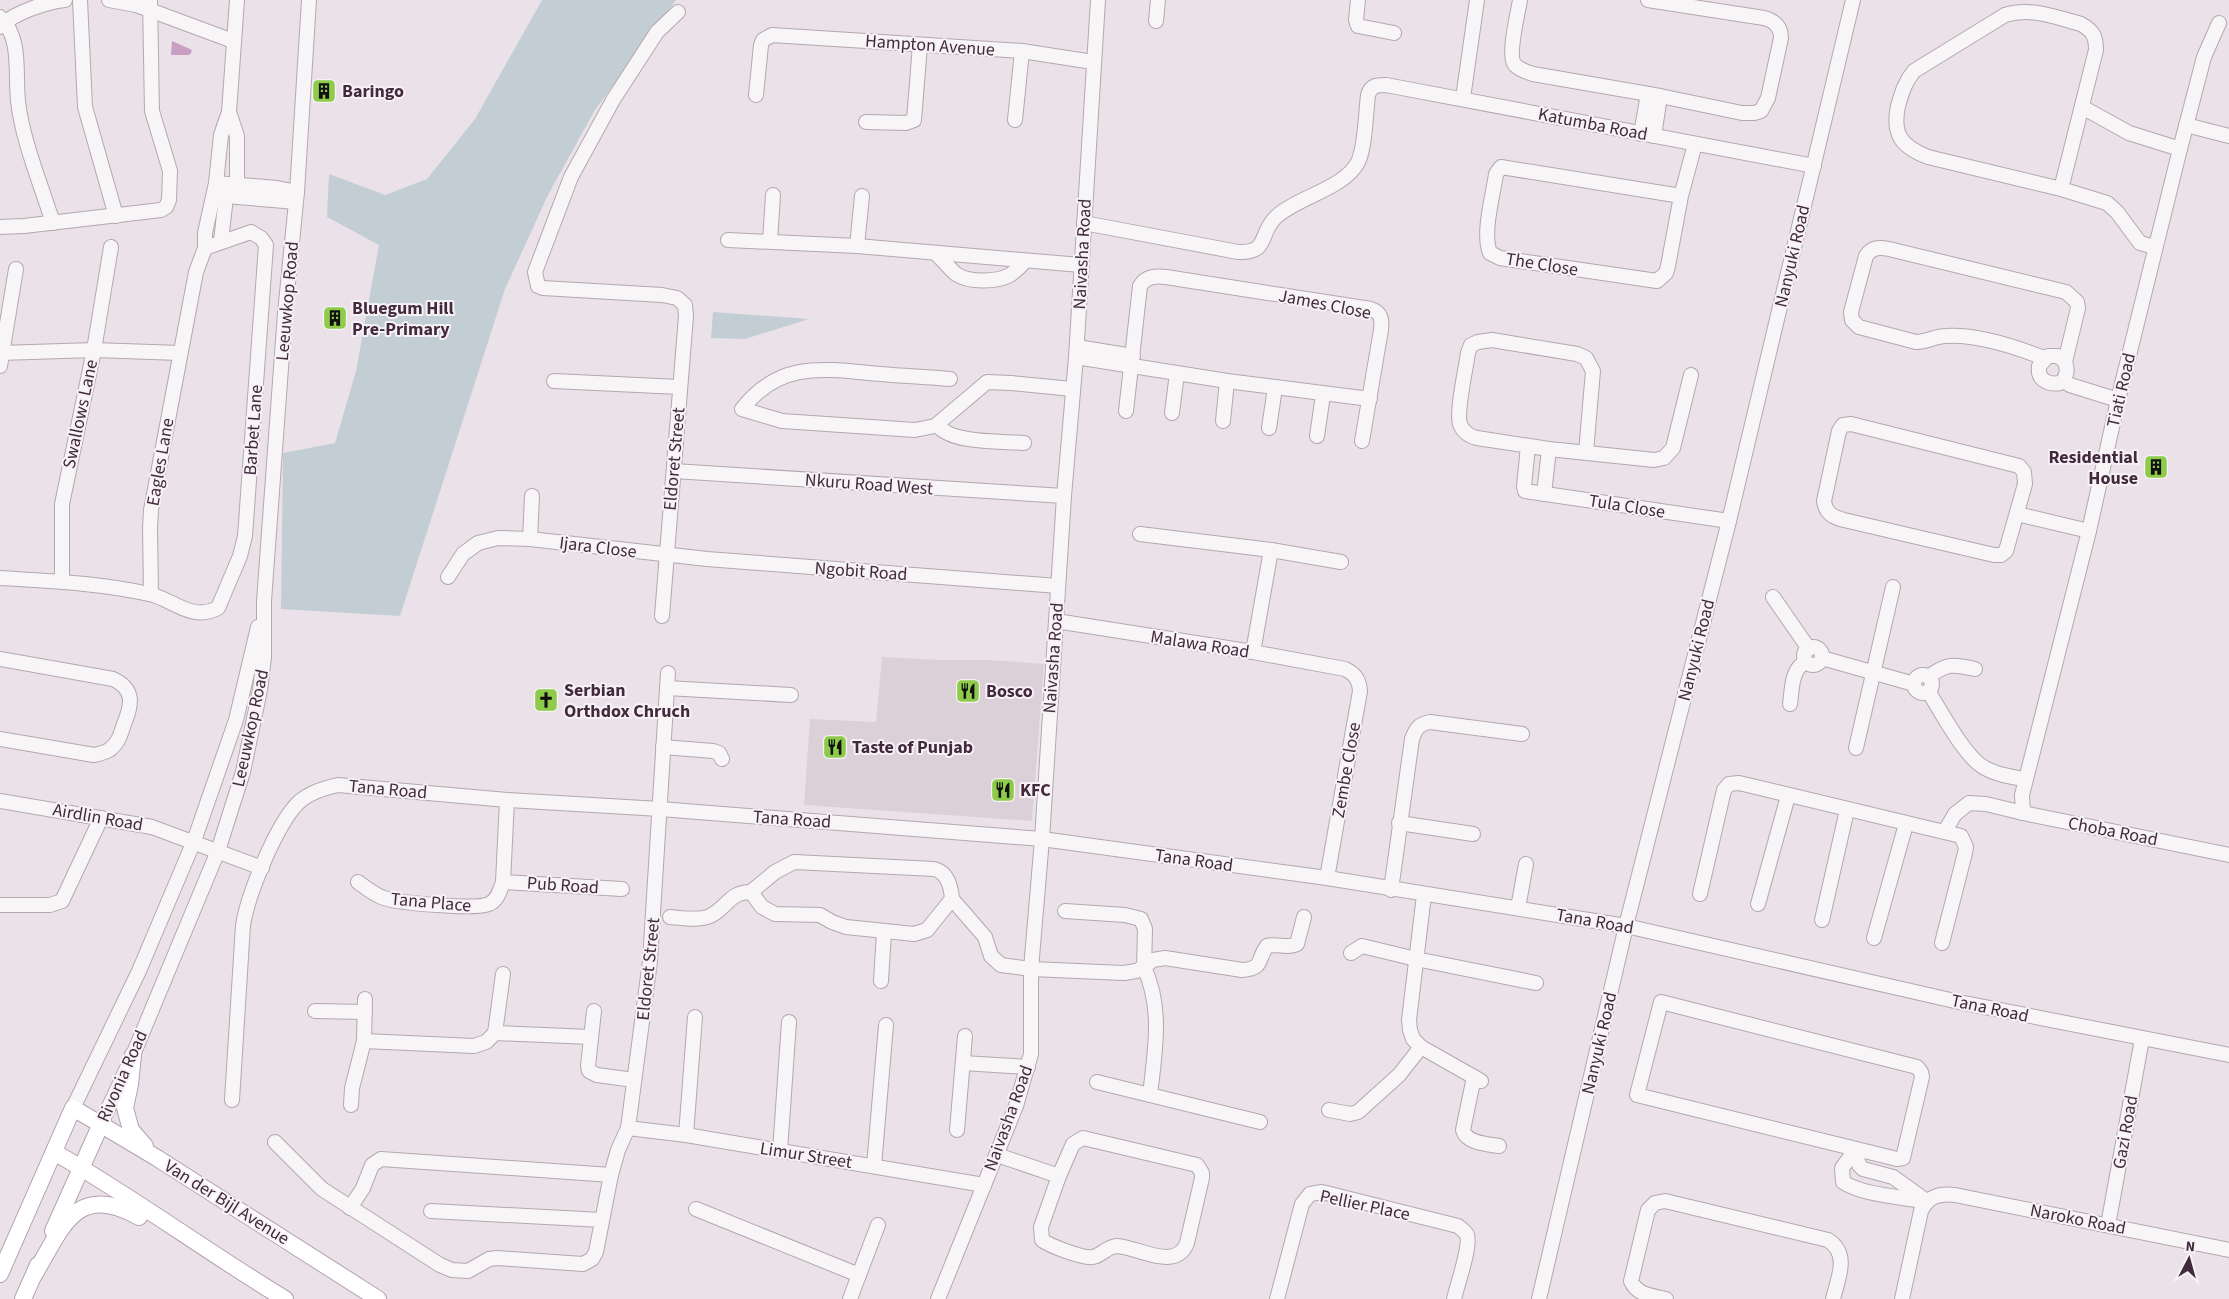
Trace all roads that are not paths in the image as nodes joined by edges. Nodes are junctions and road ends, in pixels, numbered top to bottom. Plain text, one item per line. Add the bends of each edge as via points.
1 (65, 0) edge
2 (80, 0) edge
3 (109, 0) edge
4 (237, 0) edge
5 (309, 0) edge
6 (1098, 0) edge
7 (1158, 0) edge
8 (1358, 0) edge
9 (1477, 0) edge
10 (1520, 0) edge
11 (1648, 0) edge
12 (1853, 0) edge
13 (150, 5) edge
14 (678, 12) dead end
15 (1156, 21) dead end
16 (2, 22) edge
17 (2219, 24) dead end
18 (1394, 33) dead end
19 (233, 41) junction
20 (920, 45) junction
21 (1022, 51) junction
22 (1093, 62) junction
23 (756, 95) dead end
24 (1654, 95) junction
25 (1463, 98) junction
26 (2082, 107) junction
27 (228, 112) junction
28 (1015, 120) dead end
29 (866, 122) dead end
30 (2186, 125) junction
31 (1648, 135) junction
32 (2229, 136) edge
33 (1695, 144) junction
34 (2180, 149) junction
35 (1814, 166) junction
36 (237, 185) junction
37 (2061, 190) junction
38 (219, 192) junction
39 (773, 195) dead end
40 (862, 196) dead end
41 (1680, 196) junction
42 (296, 197) junction
43 (116, 216) junction
44 (53, 223) junction
45 (1084, 223) junction
46 (0, 227) edge
47 (728, 240) dead end
48 (221, 241) junction
49 (770, 241) junction
50 (858, 246) junction
51 (111, 247) dead end
52 (205, 248) junction
53 (2155, 248) junction
54 (936, 254) junction
55 (1025, 262) junction
56 (1081, 265) junction
57 (16, 269) dead end
58 (94, 350) junction
59 (1076, 352) junction
60 (180, 353) junction
61 (1, 358) edge
62 (2044, 358) junction
63 (1133, 361) junction
64 (2065, 362) junction
65 (1178, 374) junction
66 (1691, 374) dead end
67 (950, 379) dead end
68 (554, 381) dead end
69 (1227, 381) junction
70 (2063, 381) junction
71 (679, 388) junction
72 (1274, 388) junction
73 (1072, 389) junction
74 (1323, 394) junction
75 (1370, 400) junction
76 (2118, 400) junction
77 (1126, 411) dead end
78 (1172, 413) dead end
79 (1223, 421) dead end
80 (937, 425) junction
81 (1269, 428) dead end
82 (1316, 436) dead end
83 (1362, 441) dead end
84 (1024, 442) dead end
85 (1528, 446) junction
86 (1549, 449) junction
87 (1586, 452) junction
88 (674, 471) junction
89 (1544, 494) junction
90 (532, 496) dead end
91 (1064, 496) junction
92 (2017, 514) junction
93 (1729, 521) junction
94 (2089, 531) junction
95 (1140, 534) dead end
96 (530, 539) junction
97 (1270, 550) junction
98 (666, 554) junction
99 (1341, 562) dead end
100 (0, 578) edge
101 (448, 578) dead end
102 (62, 582) junction
103 (1058, 586) junction
104 (1893, 587) dead end
105 (151, 594) junction
106 (1773, 597) dead end
107 (264, 602) junction
108 (662, 616) dead end
109 (1056, 621) junction
110 (1253, 652) junction
111 (1807, 655) junction
112 (0, 658) edge
113 (1344, 669) joint
114 (1975, 669) dead end
115 (668, 673) dead end
116 (1873, 673) junction
117 (1928, 684) junction
118 (667, 688) junction
119 (791, 695) dead end
120 (1790, 704) dead end
121 (1522, 734) dead end
122 (0, 738) edge
123 (664, 747) junction
124 (1856, 748) dead end
125 (722, 759) dead end
126 (2024, 783) junction
127 (1788, 796) junction
128 (507, 800) junction
129 (0, 801) edge
130 (660, 809) junction
131 (1847, 810) junction
132 (2023, 813) junction
133 (101, 818) junction
134 (1399, 824) junction
135 (1906, 824) junction
136 (1945, 831) junction
137 (1473, 834) dead end
138 (1042, 839) junction
139 (194, 841) junction
140 (218, 851) junction
141 (2229, 855) edge
142 (1526, 864) dead end
143 (262, 868) junction
144 (1327, 878) junction
145 (358, 882) dead end
146 (503, 882) junction
147 (622, 889) dead end
148 (1391, 890) junction
149 (751, 892) junction
150 (1424, 894) junction
151 (1700, 894) dead end
152 (952, 899) junction
153 (1758, 904) dead end
154 (0, 905) edge
155 (1518, 908) junction
156 (1065, 911) dead end
157 (670, 917) dead end
158 (1304, 917) dead end
159 (1822, 920) dead end
160 (1626, 926) junction
161 (884, 932) junction
162 (1874, 938) dead end
163 (1942, 943) dead end
164 (1351, 953) dead end
165 (1416, 959) junction
166 (1144, 967) junction
167 (1031, 969) junction
168 (503, 974) dead end
169 (881, 981) dead end
170 (1536, 983) dead end
171 (594, 1010) dead end
172 (315, 1011) dead end
173 (695, 1016) dead end
174 (789, 1022) dead end
175 (886, 1025) dead end
176 (495, 1033) junction
177 (965, 1036) dead end
178 (591, 1037) junction
179 (2142, 1039) junction
180 (364, 1040) junction
181 (1421, 1047) junction
182 (132, 1055) junction
183 (2229, 1055) edge
184 (963, 1063) junction
185 (1028, 1067) junction
186 (634, 1080) junction
187 (1097, 1082) dead end
188 (1150, 1095) junction
189 (232, 1100) dead end
190 (351, 1105) dead end
191 (73, 1108) junction
192 (1329, 1110) dead end
193 (1260, 1122) dead end
194 (100, 1126) junction
195 (628, 1128) junction
196 (957, 1130) dead end
197 (686, 1135) junction
198 (276, 1142) dead end
199 (1499, 1146) dead end
200 (1856, 1150) junction
201 (54, 1152) junction
202 (780, 1152) junction
203 (997, 1155) junction
204 (157, 1158) junction
205 (874, 1166) junction
206 (80, 1167) junction
207 (611, 1175) junction
208 (1059, 1176) junction
209 (984, 1185) junction
210 (1927, 1202) junction
211 (350, 1208) junction
212 (696, 1209) dead end
213 (431, 1211) dead end
214 (602, 1220) junction
215 (878, 1225) dead end
216 (2108, 1225) junction
217 (2229, 1250) edge
218 (227, 1264) junction
219 (0, 1274) edge
220 (859, 1275) junction
221 (34, 1276) junction
222 (23, 1299) edge
223 (285, 1299) edge
224 (378, 1299) edge
225 (850, 1299) edge
226 (938, 1299) edge
227 (1276, 1299) edge
228 (1454, 1299) edge
229 (1539, 1299) edge
230 (1666, 1299) edge
231 (1833, 1299) edge
232 (1902, 1299) edge

1 - 16 street via 39,6
2 - 43 street via 85,107
3 - 13 street
4 - 19 street
5 - 42 street, Leeuwkop Road
6 - 22 street, Naivasha Road
7 - 15 street
8 - 18 street via 1358,26
9 - 25 street
10 - 24 street via 1512,51 1514,63 1520,69
11 - 24 street via 1764,18 1774,22 1781,33 1768,98 1758,112 1742,113
12 - 35 street, Nanyuki Road
13 - 19 street
13 - 43 street via 152,111 170,171 168,205 161,210
14 - 71 street, Eldoret Street via 657,32 613,100 571,177 535,272 538,286 542,288 662,295 683,302 686,316
16 - 44 street via 15,39 22,122
17 - 30 street, Tiati Road via 2204,57
19 - 27 street
20 - 21 street, Hampton Avenue
20 - 23 street, Hampton Avenue via 777,34 767,36 761,45
20 - 29 street via 914,120 906,124
21 - 22 street, Hampton Avenue
21 - 28 street
22 - 45 street, Naivasha Road
24 - 31 street
25 - 31 street, Katumba Road
25 - 45 street, Katumba Road via 1386,85 1371,87 1360,157 1355,166 1338,181 1277,216 1253,252 1238,252
26 - 34 street via 2129,133
26 - 37 street
26 - 37 street via 2096,50 2093,32 2081,24 2024,11 2005,15 1914,71 1902,92 1896,119 1897,131 1912,150 1928,157
27 - 36 street via 237,136
27 - 38 street via 221,135
30 - 32 street
30 - 34 street, Tiati Road
31 - 33 street, Katumba Road
33 - 35 street, Katumba Road
33 - 41 street, The Close
34 - 53 street, Tiati Road
35 - 93 street, Nanyuki Road
36 - 38 street
36 - 42 street via 277,188
37 - 53 street via 2110,205 2140,242
38 - 42 street
38 - 48 street
38 - 52 street, Eagles Lane via 205,232
39 - 49 street
40 - 50 street
41 - 41 street, The Close via 1501,167 1496,174 1487,247 1490,253 1500,258 1657,281 1666,273 1668,266
42 - 107 street, Leeuwkop Road
43 - 44 street
44 - 46 street
45 - 56 street, Naivasha Road
47 - 49 street
48 - 52 street, Barbet Lane
48 - 105 street, Barbet Lane via 251,232 266,245 244,546 218,608 199,612
49 - 50 street
50 - 54 street
51 - 58 street, Swallows Lane
52 - 60 street, Eagles Lane via 196,272
53 - 76 street, Tiati Road
54 - 55 street
54 - 55 street via 956,274 987,280 1012,274
55 - 56 street
56 - 59 street, Naivasha Road
57 - 61 street
58 - 60 street
58 - 61 street
58 - 102 street, Swallows Lane via 62,504
59 - 63 street
59 - 73 street, Naivasha Road
60 - 105 street, Eagles Lane via 150,519
62 - 64 street via 2058,356
62 - 64 street via 2014,347 1966,337 1944,336 1916,342 1859,327 1852,320 1851,312 1866,256 1876,248 1889,249 2066,292 2077,302 2078,308
62 - 70 street via 2039,366 2042,379 2054,384
63 - 65 street
63 - 75 street, James Close via 1140,286 1150,278 1166,277 1371,309 1378,313 1381,321
63 - 77 street, James Close
64 - 70 street via 2067,372
65 - 69 street
65 - 78 street
66 - 87 street via 1673,448 1668,455 1654,460
67 - 80 street via 806,369 765,386 742,409 771,420 794,423 916,430
68 - 71 street
69 - 72 street
69 - 79 street
70 - 76 street
71 - 88 street, Eldoret Street
72 - 74 street
72 - 81 street
73 - 80 street via 987,382
73 - 91 street, Naivasha Road
74 - 75 street
74 - 82 street
75 - 83 street, James Close
76 - 94 street, Tiati Road
80 - 84 street via 948,434 961,438
85 - 86 street
85 - 87 street via 1469,436 1460,424 1468,353 1474,343 1492,340 1586,358 1593,371
85 - 89 street, Tula Close via 1525,491
86 - 87 street
86 - 89 street
88 - 91 street, Nkuru Road West
88 - 98 street, Eldoret Street
89 - 93 street, Tula Close
90 - 96 street
91 - 103 street, Naivasha Road
92 - 92 street via 2025,477 2019,466 1857,426 1846,424 1840,428 1824,501 1825,509 1836,518 1998,556 2006,551
92 - 94 street
93 - 160 street, Nanyuki Road
94 - 126 street, Tiati Road
95 - 97 street
96 - 98 street, Ijara Close
96 - 101 street, Ijara Close via 498,538 478,544 463,554
97 - 99 street
97 - 110 street
98 - 103 street, Ngobit Road
98 - 108 street, Eldoret Street
100 - 102 street
102 - 105 street
103 - 109 street, Naivasha Road
104 - 116 street
106 - 111 street
107 - 139 street, Leeuwkop Road via 236,720
107 - 140 street, Leeuwkop Road via 260,690 243,772
109 - 110 street, Malawa Road
109 - 138 street, Naivasha Road
110 - 113 street, Malawa Road
111 - 116 street via 1813,665 1822,658
111 - 120 street via 1796,671
112 - 122 street via 113,678 126,687 131,699 131,708 118,741 102,753 94,755
113 - 144 street, Zembe Close via 1360,682 1360,691
114 - 117 street via 1942,667
115 - 118 street, Eldoret Street
116 - 117 street via 1914,684 1920,692
116 - 124 street
117 - 126 street via 1967,751 1979,764
118 - 119 street
118 - 123 street, Eldoret Street
121 - 134 street via 1441,722 1421,723 1412,739
123 - 125 street via 713,751
123 - 130 street, Eldoret Street
126 - 132 street
127 - 131 street
127 - 151 street via 1739,783 1726,787
127 - 153 street
128 - 130 street, Tana Road
128 - 143 street, Tana Road via 354,786 324,788 299,802 285,818
128 - 146 street, Tana Place
129 - 133 street, Airdlin Road
130 - 138 street, Tana Road
130 - 186 street, Eldoret Street via 650,961
131 - 135 street
131 - 159 street
132 - 136 street, Choba Road via 1969,803 1956,814
132 - 141 street, Choba Road
133 - 139 street, Airdlin Road via 144,825
133 - 154 street via 67,894 56,904
134 - 137 street
134 - 148 street
135 - 136 street
135 - 162 street
136 - 163 street via 1961,836 1966,847
138 - 144 street, Tana Road
138 - 167 street, Naivasha Road
139 - 140 street
139 - 191 street, Rivonia Road via 139,971
140 - 143 street
140 - 182 street, Rivonia Road
142 - 155 street
143 - 189 street via 243,925
144 - 148 street, Tana Road
145 - 146 street, Tana Place via 385,898 472,907 494,901
146 - 147 street, Pub Road
148 - 150 street, Tana Road
149 - 152 street via 784,866 801,861 934,869 945,876
149 - 157 street via 739,893 708,917
149 - 161 street via 766,910 775,914 820,915 840,926
150 - 155 street, Tana Road
150 - 165 street
152 - 161 street via 924,932
152 - 167 street via 985,937 993,959 1001,965
155 - 160 street, Tana Road
156 - 166 street via 1141,919 1145,929
158 - 166 street via 1297,944 1267,946 1258,965 1250,970 1165,958 1153,960
160 - 179 street, Tana Road via 1960,1002
160 - 229 street, Nanyuki Road
161 - 169 street
164 - 165 street via 1362,946
165 - 170 street
165 - 181 street via 1410,1030
166 - 167 street via 1124,973
166 - 188 street via 1154,994 1157,1028
167 - 185 street, Naivasha Road via 1032,1041
168 - 176 street
171 - 178 street
172 - 180 street via 365,1006
173 - 197 street
174 - 202 street
175 - 205 street
176 - 178 street
176 - 180 street via 486,1042 474,1046
177 - 184 street
178 - 186 street via 589,1071 596,1075
179 - 183 street, Tana Road
179 - 216 street, Gazi Road
180 - 190 street
181 - 192 street via 1398,1075 1358,1112 1350,1114
181 - 199 street via 1477,1079 1464,1134
182 - 194 street, Rivonia Road
182 - 204 main road via 125,1108 127,1121 137,1138
184 - 185 street
184 - 196 street
185 - 203 street, Naivasha Road
186 - 195 street, Eldoret Street
187 - 188 street
188 - 193 street
191 - 194 main road, Van der Bijl Avenue
191 - 201 main road, Rivonia Road
194 - 204 main road, Van der Bijl Avenue
194 - 206 main road, Rivonia Road
195 - 197 street, Limur Street
195 - 207 street, Eldoret Street
197 - 202 street, Limur Street
198 - 211 street via 322,1189
200 - 200 street via 1637,1095 1661,1002 1917,1067 1922,1077 1902,1158
200 - 210 street via 1863,1169 1893,1177
200 - 210 street via 1842,1168 1842,1182 1870,1192
201 - 206 main road
201 - 219 main road, Rivonia Road
202 - 205 street, Limur Street
203 - 208 street
203 - 209 street, Naivasha Road
204 - 224 main road, Van der Bijl Avenue
205 - 209 street, Limur Street
206 - 218 main road
206 - 221 main road, Rivonia Road
207 - 211 street via 381,1159 372,1165
207 - 214 street, Eldoret Street
208 - 208 street via 1040,1231 1046,1243 1087,1257 1115,1246 1165,1257 1175,1257 1185,1248 1202,1178 1197,1165 1083,1138 1073,1144
209 - 226 street, Naivasha Road
210 - 216 street, Naroko Road via 1941,1194 1955,1195
210 - 232 street via 1919,1220
211 - 214 street, Eldoret Street via 440,1265 468,1272 489,1259 497,1258 588,1263 594,1256
212 - 220 street
213 - 214 street
215 - 220 street
216 - 217 street, Naroko Road
218 - 221 main road via 122,1208 113,1204 95,1204 85,1207 69,1220
218 - 223 main road
220 - 225 street
221 - 222 main road, Rivonia Road
227 - 228 street, Pellier Place via 1302,1204 1315,1192 1458,1226 1466,1234 1466,1248
230 - 231 street via 1641,1292 1631,1280 1648,1210 1666,1201 1828,1240 1836,1245 1842,1256

